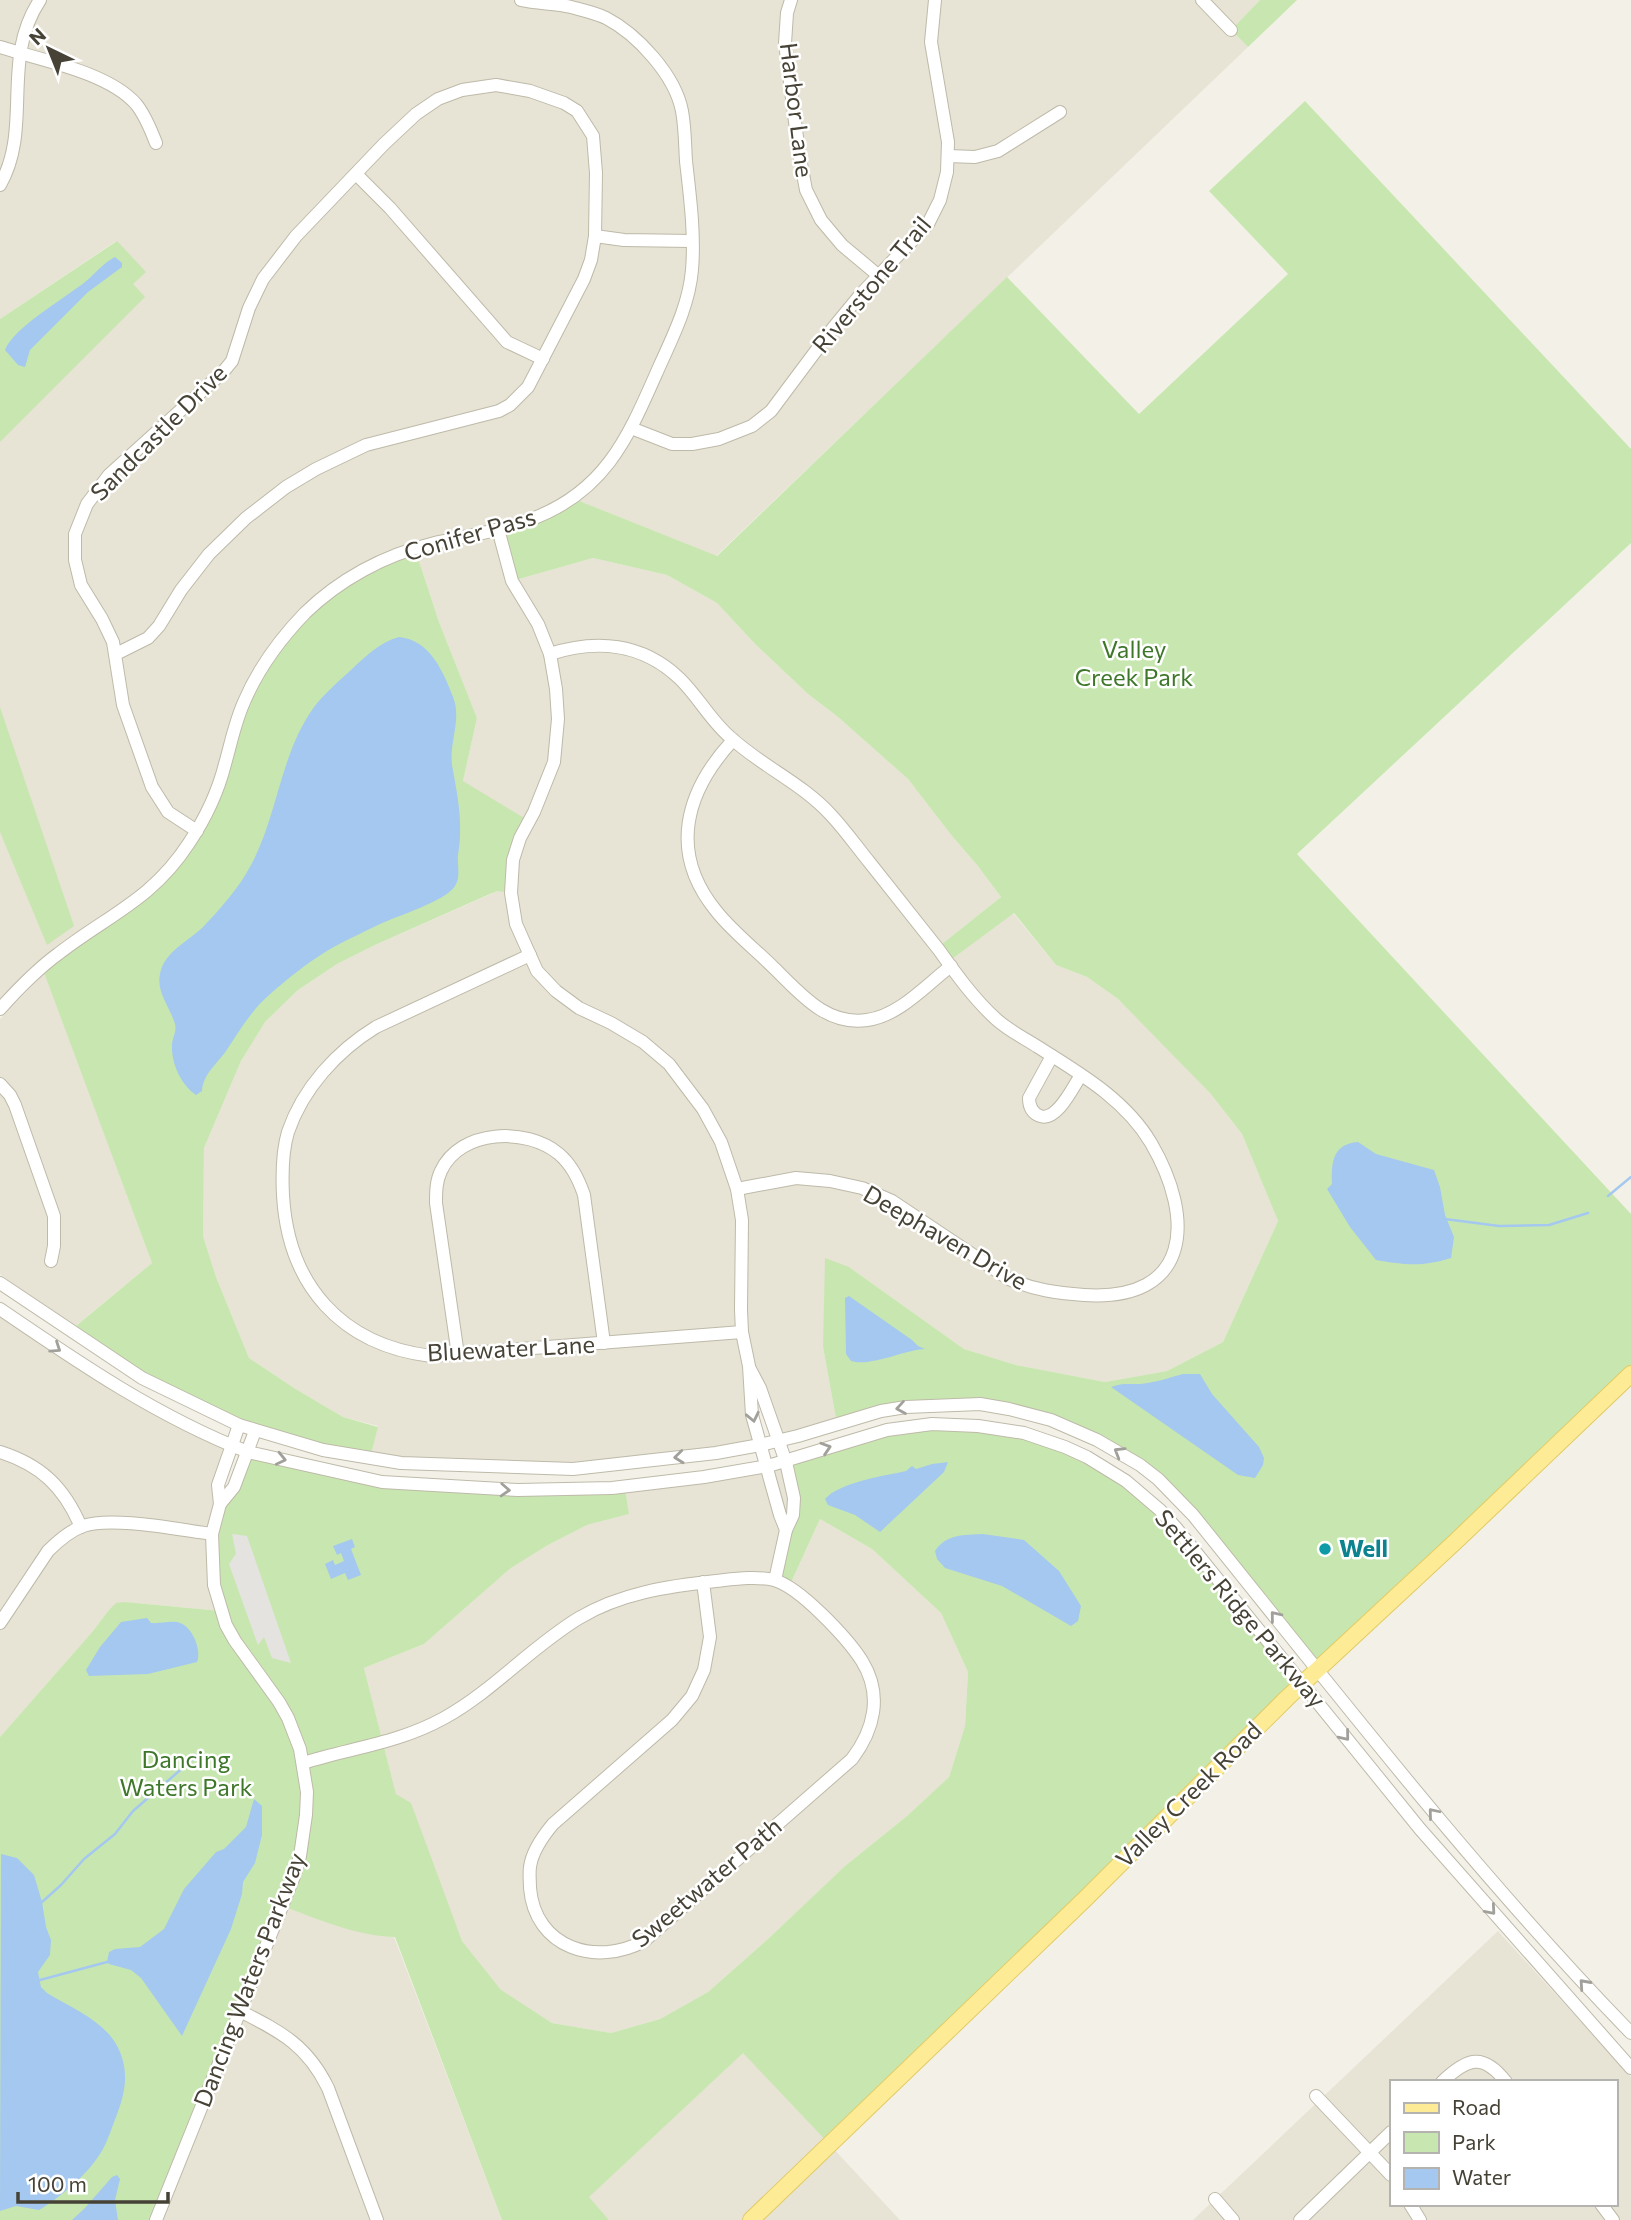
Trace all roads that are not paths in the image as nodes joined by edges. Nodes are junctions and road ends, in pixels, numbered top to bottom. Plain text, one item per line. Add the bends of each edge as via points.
1 (40, 0) edge
2 (521, 0) edge
3 (596, 0) edge
4 (791, 0) edge
5 (936, 0) edge
6 (1202, 0) edge
7 (591, 13) junction
8 (1231, 30) dead end
9 (0, 47) edge
10 (16, 52) junction
11 (1060, 112) dead end
12 (156, 143) dead end
13 (948, 156) junction
14 (356, 174) junction
15 (0, 185) edge
16 (596, 236) junction
17 (692, 241) junction
18 (879, 276) junction
19 (543, 359) junction
20 (631, 428) junction
21 (498, 529) junction
22 (116, 654) junction
23 (550, 654) junction
24 (733, 740) junction
25 (197, 831) junction
26 (530, 955) junction
27 (951, 966) junction
28 (0, 1009) edge
29 (1052, 1056) junction
30 (1081, 1075) junction
31 (0, 1084) edge
32 (737, 1189) junction
33 (51, 1261) dead end
34 (0, 1283) edge
35 (0, 1309) edge
36 (742, 1332) junction
37 (604, 1343) junction
38 (458, 1355) junction
39 (749, 1366) junction
40 (1631, 1374) edge
41 (239, 1426) junction
42 (255, 1431) junction
43 (777, 1441) junction
44 (760, 1445) junction
45 (231, 1446) junction
46 (0, 1452) edge
47 (248, 1452) junction
48 (786, 1462) junction
49 (768, 1466) junction
50 (220, 1504) junction
51 (81, 1527) junction
52 (786, 1530) junction
53 (212, 1534) junction
54 (775, 1580) junction
55 (703, 1582) junction
56 (0, 1623) edge
57 (1317, 1669) junction
58 (1302, 1683) junction
59 (303, 1763) junction
60 (240, 2011) junction
61 (1631, 2033) edge
62 (1631, 2068) edge
63 (1444, 2080) edge
64 (1505, 2080) edge
65 (1316, 2096) dead end
66 (1390, 2133) edge
67 (1370, 2152) junction
68 (1390, 2174) edge
69 (1215, 2199) dead end
70 (156, 2220) edge
71 (377, 2220) edge
72 (751, 2220) edge
73 (1233, 2220) edge
74 (1300, 2220) edge

1 - 10 street
2 - 7 street, Conifer Pass
3 - 7 street
4 - 18 street, Harbor Lane via 785,43 806,190 835,237
5 - 13 street, Riverstone Trail via 931,42
6 - 8 street
7 - 17 street, Conifer Pass via 626,32 667,75 681,108
9 - 10 street
10 - 12 street via 99,77 121,90 136,105
10 - 15 street via 13,138
11 - 13 street via 998,151 975,157
13 - 18 street, Riverstone Trail via 940,200 928,224
14 - 16 street, Sandcastle Drive via 416,114 438,99 496,85 530,91 577,111 593,136
14 - 19 street via 507,342
14 - 22 street, Sandcastle Drive via 296,236 263,279 232,361 109,475 87,504 75,534 75,560 81,585
16 - 17 street
16 - 19 street, Sandcastle Drive via 584,279
17 - 20 street, Conifer Pass via 692,272 681,318
18 - 20 street, Riverstone Trail via 832,328 771,411 752,426 692,444 671,444
19 - 22 street, Sandcastle Drive via 528,387 499,411 366,445 316,469 263,503 209,554 148,638
20 - 21 street, Conifer Pass via 609,464 576,495 546,513
21 - 23 street via 512,582
21 - 25 street, Conifer Pass via 394,556 349,579 309,610 254,680 218,786
22 - 25 street, Sandcastle Drive via 126,713 152,787 168,812
23 - 24 street, Deephaven Drive via 597,645 626,648 657,661 680,679
23 - 26 street via 558,719 554,762 513,860 511,893 516,924
24 - 27 street, Deephaven Drive via 824,807
24 - 27 street via 701,783 690,814 690,860 701,889 717,912 814,1006 838,1018 865,1021 888,1014
25 - 28 street, Conifer Pass via 145,894 57,954
26 - 32 street via 537,971 556,991 643,1042 669,1064 712,1123
26 - 38 street, Bluewater Lane via 353,1042 305,1097 288,1132 282,1171 290,1239 310,1287 326,1308 373,1341 413,1354
27 - 29 street, Deephaven Drive via 997,1020
29 - 30 street, Deephaven Drive
29 - 30 street via 1029,1098 1036,1114 1057,1112
30 - 32 street, Deephaven Drive via 1116,1101 1139,1126 1159,1157 1177,1210 1178,1236 1170,1261 1153,1281 1131,1293 1098,1296 1027,1287 892,1201 862,1188 796,1178
31 - 33 street via 15,1105 54,1216
32 - 36 street via 743,1241
34 - 41 street, Settlers Ridge Parkway via 142,1378
35 -> 45 street, Settlers Ridge Parkway via 159,1411
36 - 37 street, Bluewater Lane
36 - 39 street
37 - 38 street, Bluewater Lane
37 - 38 street via 579,1180 565,1160 546,1146 485,1137 454,1153 441,1170 437,1185
39 - 43 street
39 -> 44 street via 752,1415
40 - 57 main road, Valley Creek Road
41 - 42 street, Settlers Ridge Parkway
41 - 45 street, Dancing Waters Parkway
44 -> 42 street, Settlers Ridge Parkway via 573,1469 401,1463 323,1450
42 - 47 street, Dancing Waters Parkway
43 - 44 street, Settlers Ridge Parkway
43 - 48 street
57 -> 43 street, Settlers Ridge Parkway via 1174,1495 1140,1465 1074,1429 1009,1409 941,1404 881,1411
44 - 49 street
45 - 47 street, Settlers Ridge Parkway
45 - 50 street, Dancing Waters Parkway via 218,1485
46 - 51 street via 49,1479 72,1506
47 -> 49 street, Settlers Ridge Parkway via 382,1482 518,1490 612,1488
47 - 50 street, Dancing Waters Parkway via 234,1487
48 - 49 street, Settlers Ridge Parkway
48 - 52 street via 794,1498
48 -> 58 street, Settlers Ridge Parkway via 887,1430 932,1424 1004,1428 1065,1447 1126,1481 1160,1510
49 - 52 street
50 - 53 street, Dancing Waters Parkway
51 - 53 street via 113,1522
51 - 56 street via 48,1551
52 - 54 street
53 - 59 street, Dancing Waters Parkway via 214,1585 226,1625 288,1718
54 - 55 street, Sweetwater Path
54 - 55 street, Sweetwater Path via 808,1601 851,1646 869,1673 874,1706 863,1745 644,1941 615,1953 583,1951 549,1933 538,1919 531,1902 530,1867 553,1824 672,1720 692,1696 704,1670 710,1637
55 - 59 street, Sweetwater Path via 652,1589 596,1609 560,1630 478,1697 443,1719 388,1742
57 - 58 main road, Valley Creek Road
61 -> 57 street, Settlers Ridge Parkway via 1436,1816
58 -> 62 street, Settlers Ridge Parkway via 1420,1829
58 - 72 main road, Valley Creek Road
59 - 60 street, Dancing Waters Parkway via 306,1803 300,1856
60 - 70 street, Dancing Waters Parkway
60 - 71 street via 292,2040 321,2073
63 - 64 street via 1472,2061 1486,2062
65 - 67 street
66 - 67 street
67 - 68 street
67 - 74 street
69 - 73 street

